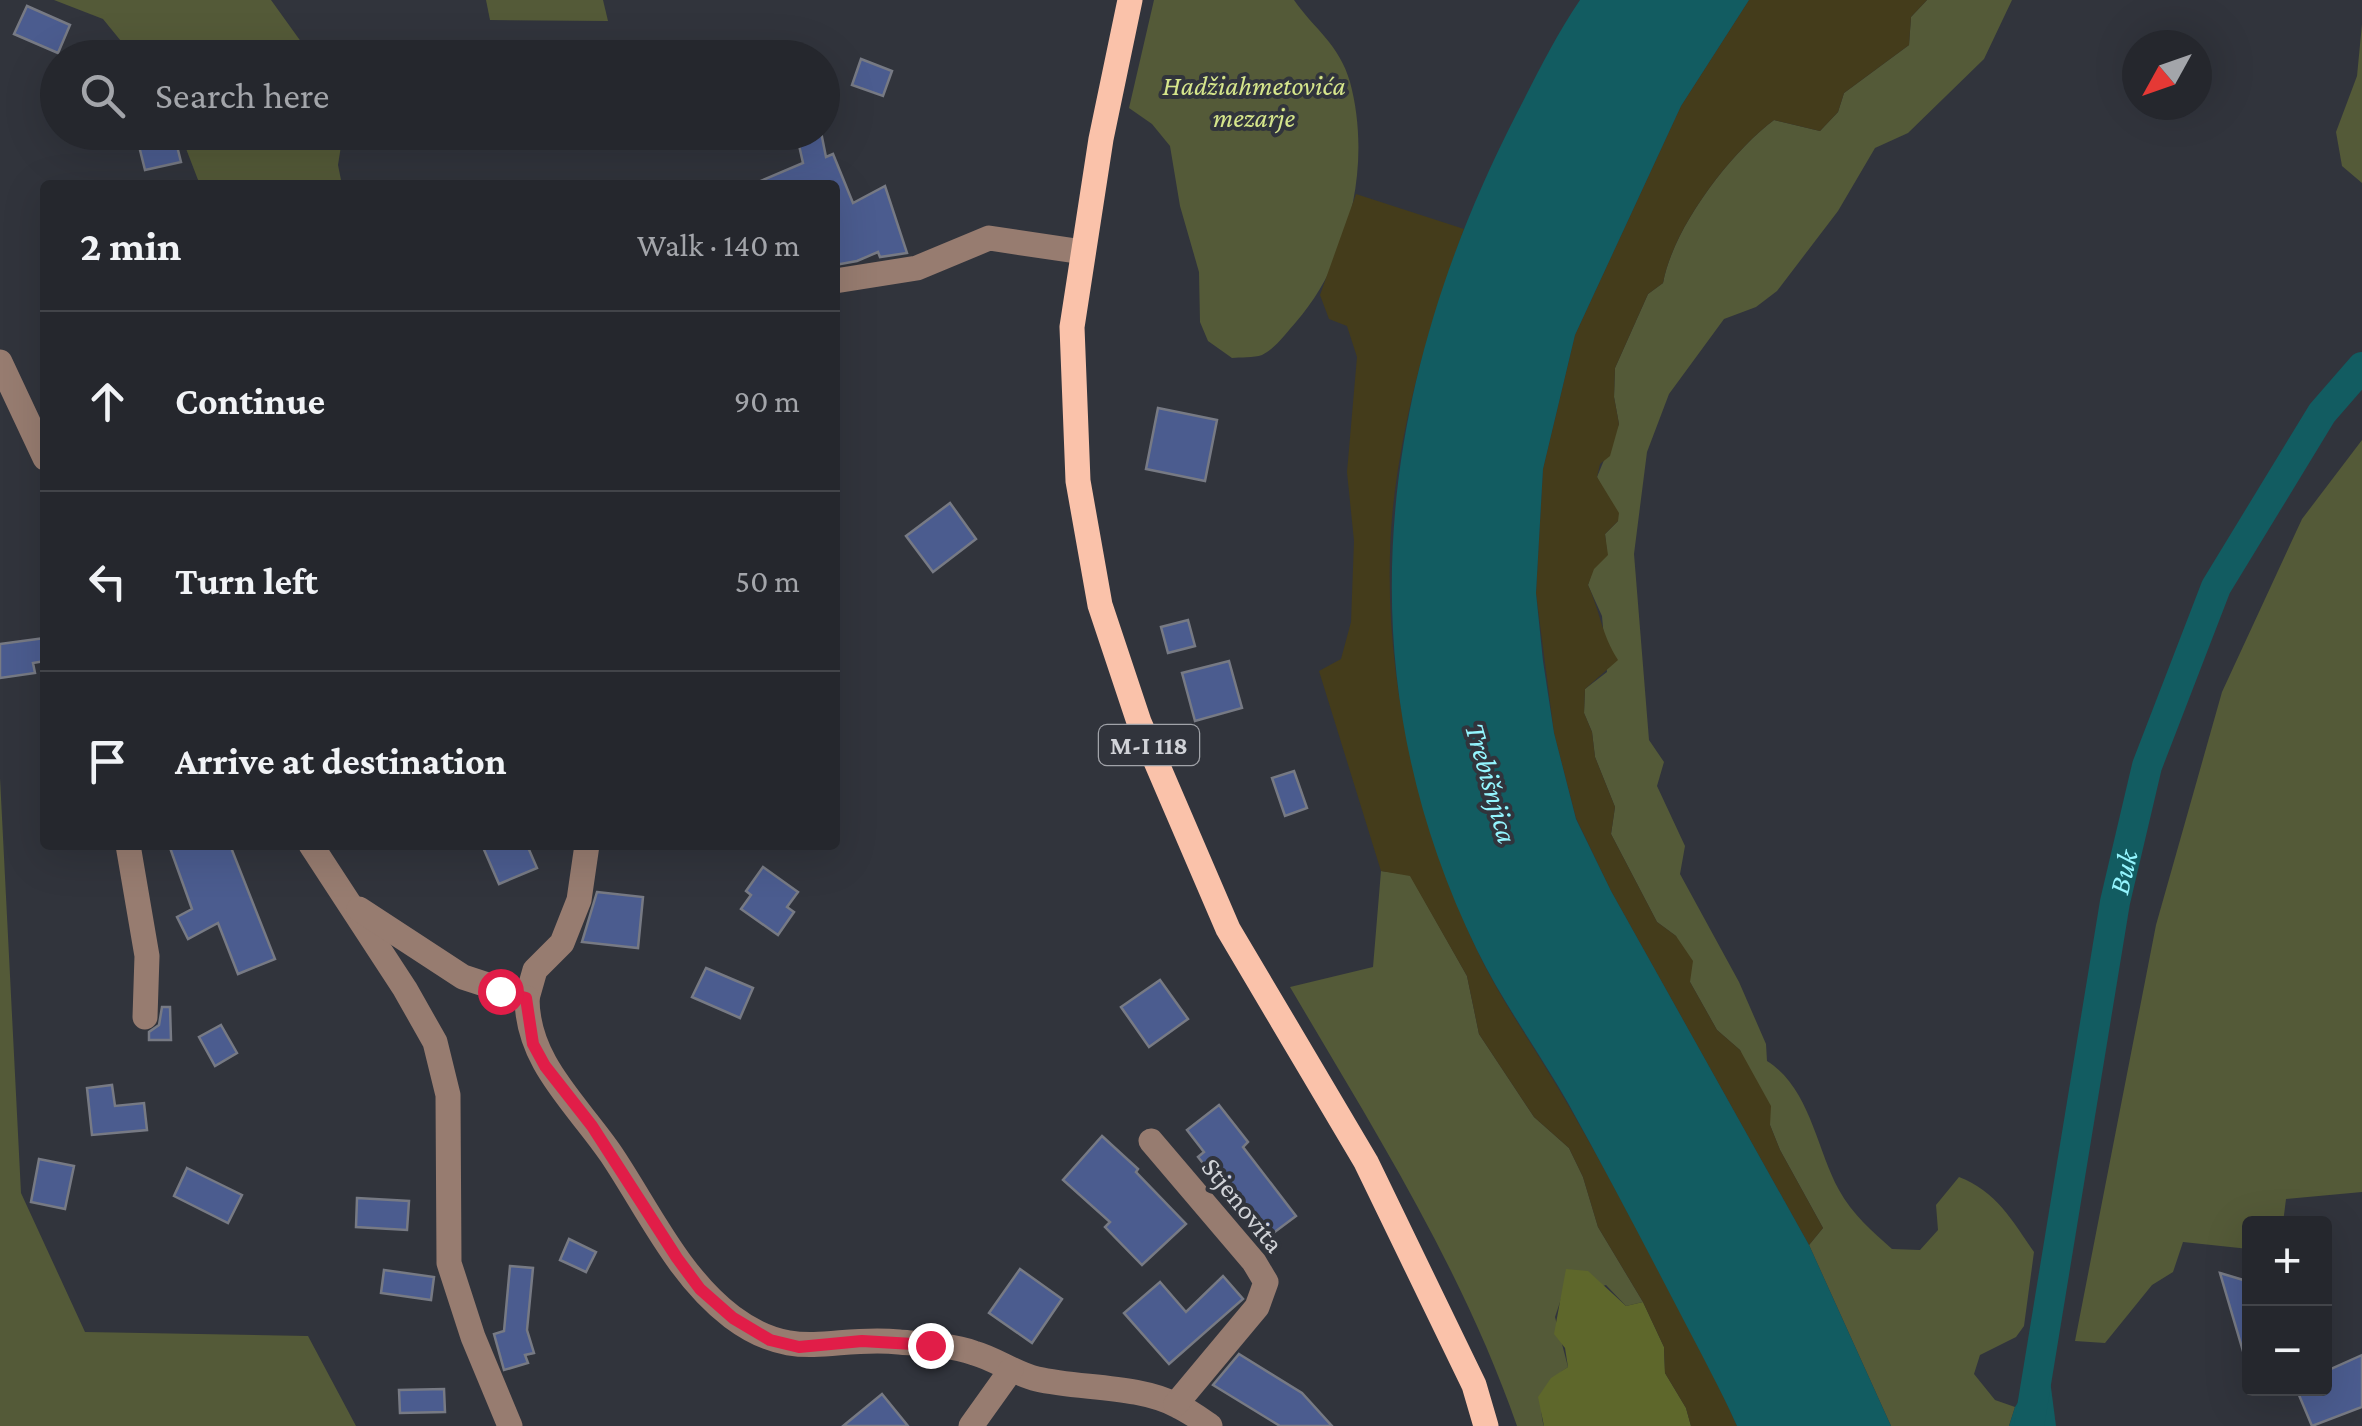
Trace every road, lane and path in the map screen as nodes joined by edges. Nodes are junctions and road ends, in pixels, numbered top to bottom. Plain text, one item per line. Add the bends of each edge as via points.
1 (1130, 0) edge
2 (1083, 252) junction
3 (840, 279) edge
4 (0, 362) edge
5 (40, 447) edge
6 (129, 850) edge
7 (314, 850) edge
8 (585, 850) edge
9 (350, 903) junction
10 (526, 998) junction
11 (145, 1017) dead end
12 (1151, 1141) dead end
13 (1012, 1370) junction
14 (1176, 1404) junction
15 (510, 1426) edge
16 (971, 1426) edge
17 (1210, 1426) edge
18 (1486, 1426) edge

1 - 2 main road, M-I 118
2 - 3 street via 990,238 917,268
2 - 18 main road, M-I 118 via 1072,327 1078,481 1100,604 1139,722 1228,929 1366,1162 1474,1384
4 - 5 street
6 - 11 street via 147,956
7 - 9 street
8 - 10 street via 578,900 562,943 534,970
9 - 10 street via 463,976
9 - 15 street via 435,1042 448,1095 449,1263
10 - 13 street via 533,1044 545,1066 700,1289 733,1318 770,1340 799,1347 894,1341 974,1352
12 - 14 street, Stjenovita via 1266,1282 1257,1307
13 - 14 street
13 - 16 street
14 - 17 street

